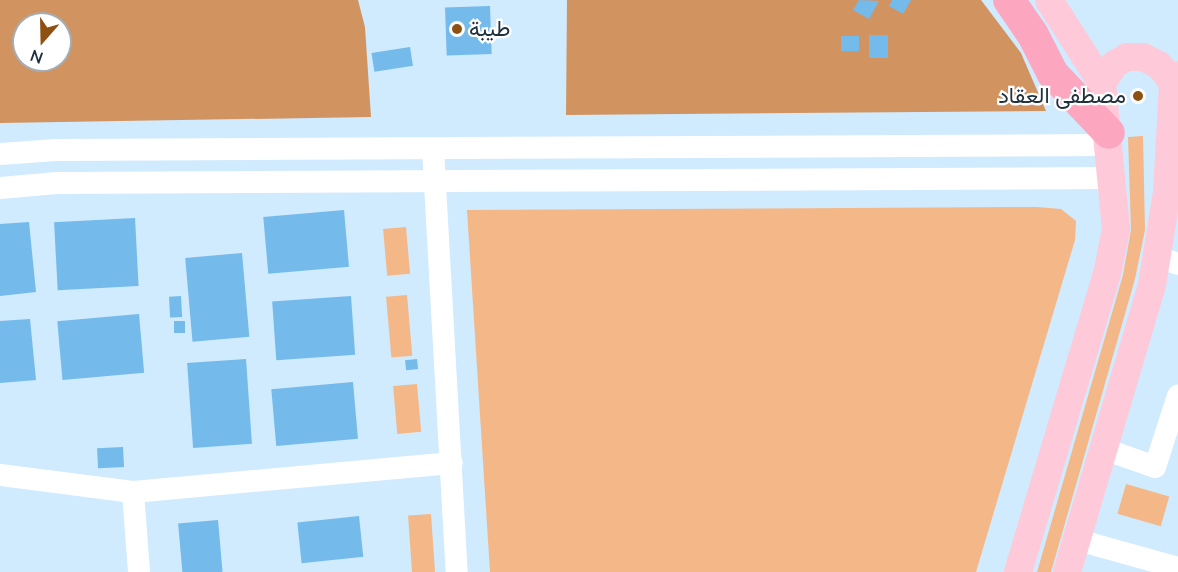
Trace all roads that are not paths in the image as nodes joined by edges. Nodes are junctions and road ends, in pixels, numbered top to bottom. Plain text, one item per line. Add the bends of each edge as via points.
1 (1009, 0) edge
2 (1049, 0) edge
3 (1175, 79) edge
4 (1101, 83) junction
5 (1109, 139) junction
6 (433, 149) junction
7 (0, 154) edge
8 (1173, 163) edge
9 (1112, 178) junction
10 (435, 182) junction
11 (0, 188) edge
12 (1172, 192) edge
13 (1167, 261) edge
14 (1178, 396) edge
15 (1104, 449) junction
16 (452, 463) junction
17 (0, 475) edge
18 (1046, 485) junction
19 (133, 492) junction
20 (1089, 501) junction
21 (1078, 540) junction
22 (1178, 568) edge
23 (139, 572) edge
24 (458, 572) edge
25 (1018, 572) edge
26 (1067, 572) edge

1 - 5 highway via 1053,74
2 - 4 main road
3 - 4 main road via 1143,57 1127,57 1115,64
3 - 8 main road
4 - 5 main road
5 - 6 street
5 - 9 main road
6 - 7 street via 56,150
6 - 10 street
8 - 12 main road
9 - 10 street
9 - 18 main road via 1116,229 1108,270
10 - 11 street via 57,183
10 - 16 street
12 - 13 main road
13 - 15 main road
14 - 15 street via 1155,466
15 - 20 main road
16 - 19 street
16 - 24 street
17 - 19 street
18 - 20 main road
18 - 25 main road
19 - 23 street
20 - 21 main road
21 - 22 street
21 - 26 main road

